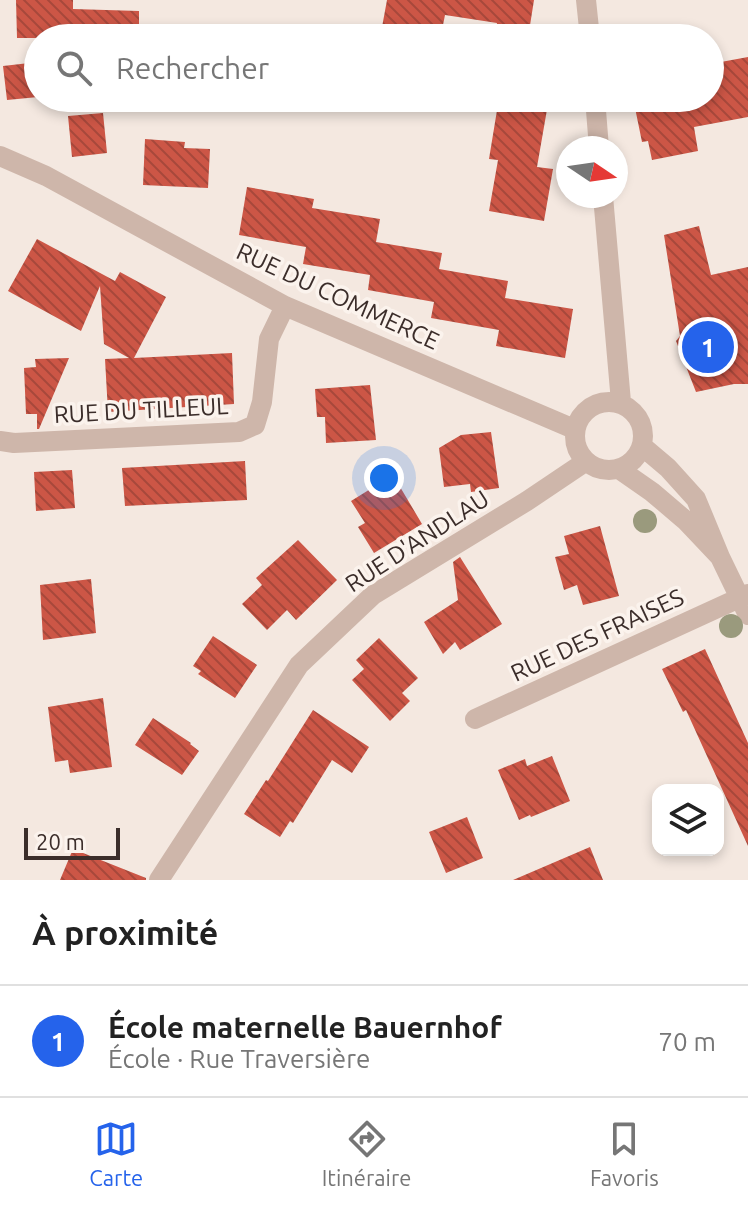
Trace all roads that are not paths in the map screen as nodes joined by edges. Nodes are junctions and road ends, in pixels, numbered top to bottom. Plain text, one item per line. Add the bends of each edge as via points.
1 (586, 0) edge
2 (589, 24) edge
3 (596, 112) edge
4 (598, 136) edge
5 (0, 156) edge
6 (604, 208) edge
7 (285, 306) junction
8 (621, 402) junction
9 (574, 429) junction
10 (0, 441) edge
11 (642, 446) junction
12 (585, 462) junction
13 (619, 469) junction
14 (720, 557) junction
15 (745, 602) edge
16 (475, 719) dead end
17 (159, 880) edge

1 - 2 street
3 - 4 street
5 - 7 street, RUE DU COMMERCE
6 - 8 street
7 - 9 street, RUE DU COMMERCE
7 - 10 street, RUE DU TILLEUL via 269,339 255,425 239,432
8 - 9 street via 599,402 582,412
8 - 11 street via 635,412 644,432
9 - 12 street
11 - 13 street via 633,461
11 - 14 street via 696,499
12 - 13 street via 604,470
12 - 17 street, RUE D'ANDLAU via 373,595 299,665
13 - 14 street via 685,520
14 - 15 street
15 - 16 street, RUE DES FRAISES

